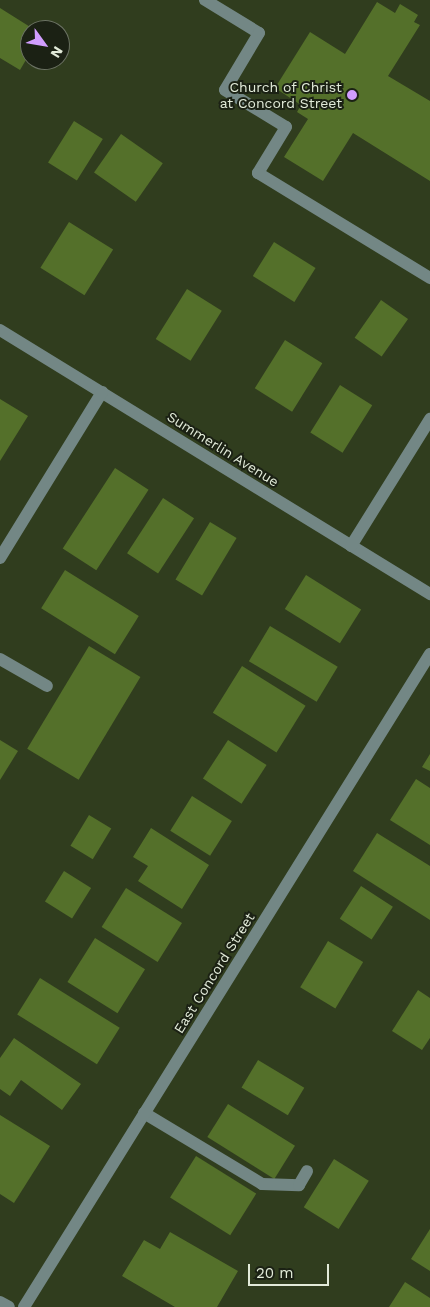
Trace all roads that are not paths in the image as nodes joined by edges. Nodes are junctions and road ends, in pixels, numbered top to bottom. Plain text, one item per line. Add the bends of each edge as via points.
1 (204, 0) edge
2 (430, 278) edge
3 (0, 330) edge
4 (102, 392) junction
5 (430, 419) edge
6 (352, 546) junction
7 (0, 558) edge
8 (430, 594) edge
9 (430, 654) edge
10 (0, 659) edge
11 (47, 686) dead end
12 (144, 1113) junction
13 (307, 1172) dead end
14 (0, 1302) edge
15 (9, 1307) edge
16 (24, 1307) edge

1 - 2 street via 259,33 225,90 286,127 258,173
3 - 4 street, Summerlin Avenue
4 - 6 street, Summerlin Avenue
4 - 7 street
5 - 6 street
6 - 8 street, Summerlin Avenue
9 - 12 street, East Concord Street
10 - 11 street
12 - 13 street via 262,1184 299,1185
12 - 16 street, East Concord Street
14 - 15 street

